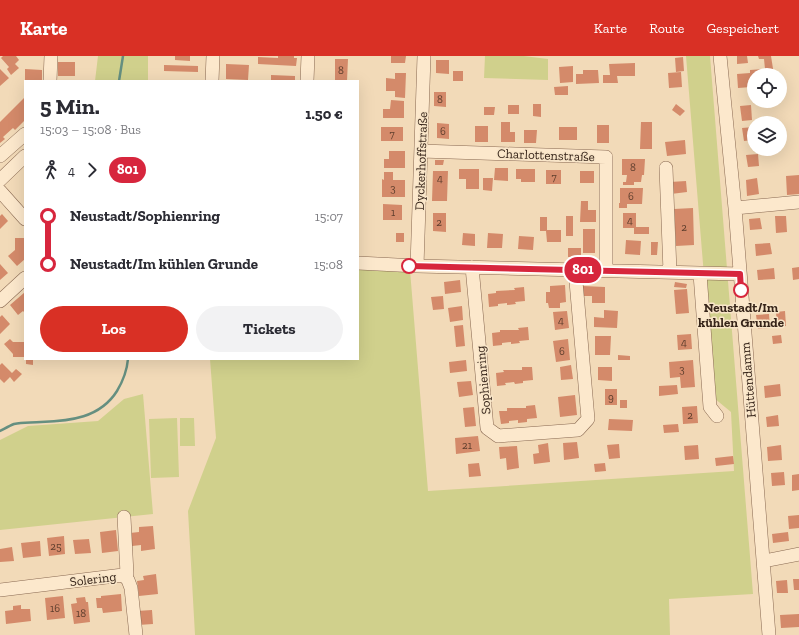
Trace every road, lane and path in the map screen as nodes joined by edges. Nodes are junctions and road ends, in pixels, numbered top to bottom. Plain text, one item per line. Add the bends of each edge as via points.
1 (51, 56) edge
2 (213, 56) edge
3 (308, 56) edge
4 (424, 56) edge
5 (720, 56) edge
6 (50, 80) edge
7 (212, 80) edge
8 (307, 80) edge
9 (24, 135) edge
10 (421, 151) junction
11 (0, 156) edge
12 (24, 157) edge
13 (666, 168) dead end
14 (0, 180) edge
15 (0, 191) edge
16 (799, 202) edge
17 (735, 208) junction
18 (24, 218) edge
19 (360, 263) edge
20 (417, 266) junction
21 (472, 267) junction
22 (575, 270) junction
23 (606, 270) junction
24 (670, 272) junction
25 (700, 274) junction
26 (740, 274) junction
27 (24, 279) edge
28 (0, 301) edge
29 (717, 416) dead end
30 (124, 517) dead end
31 (799, 554) edge
32 (764, 560) junction
33 (125, 577) junction
34 (0, 590) edge
35 (136, 635) edge
36 (769, 635) edge

1 - 6 street
2 - 7 street
3 - 8 street
4 - 10 street, Dyckerhoffstraße
5 - 17 street, Hüttendamm
9 - 11 street
10 - 20 street, Dyckerhoffstraße
10 - 23 street, Charlottenstraße via 606,157
12 - 14 street
13 - 24 street
15 - 18 street
16 - 17 street
17 - 26 street, Hüttendamm
19 - 20 street
20 - 21 street
21 - 22 street
21 - 22 street, Sophienring via 487,428 498,436 578,430 588,419
22 - 23 street
23 - 24 street
24 - 25 street
25 - 26 street
25 - 29 street via 710,407
26 - 32 street, Hüttendamm
27 - 28 street
30 - 33 street via 127,574
31 - 32 street
32 - 36 street, Hüttendamm
33 - 34 street, Solering via 123,575
33 - 35 street, Solering via 131,588

